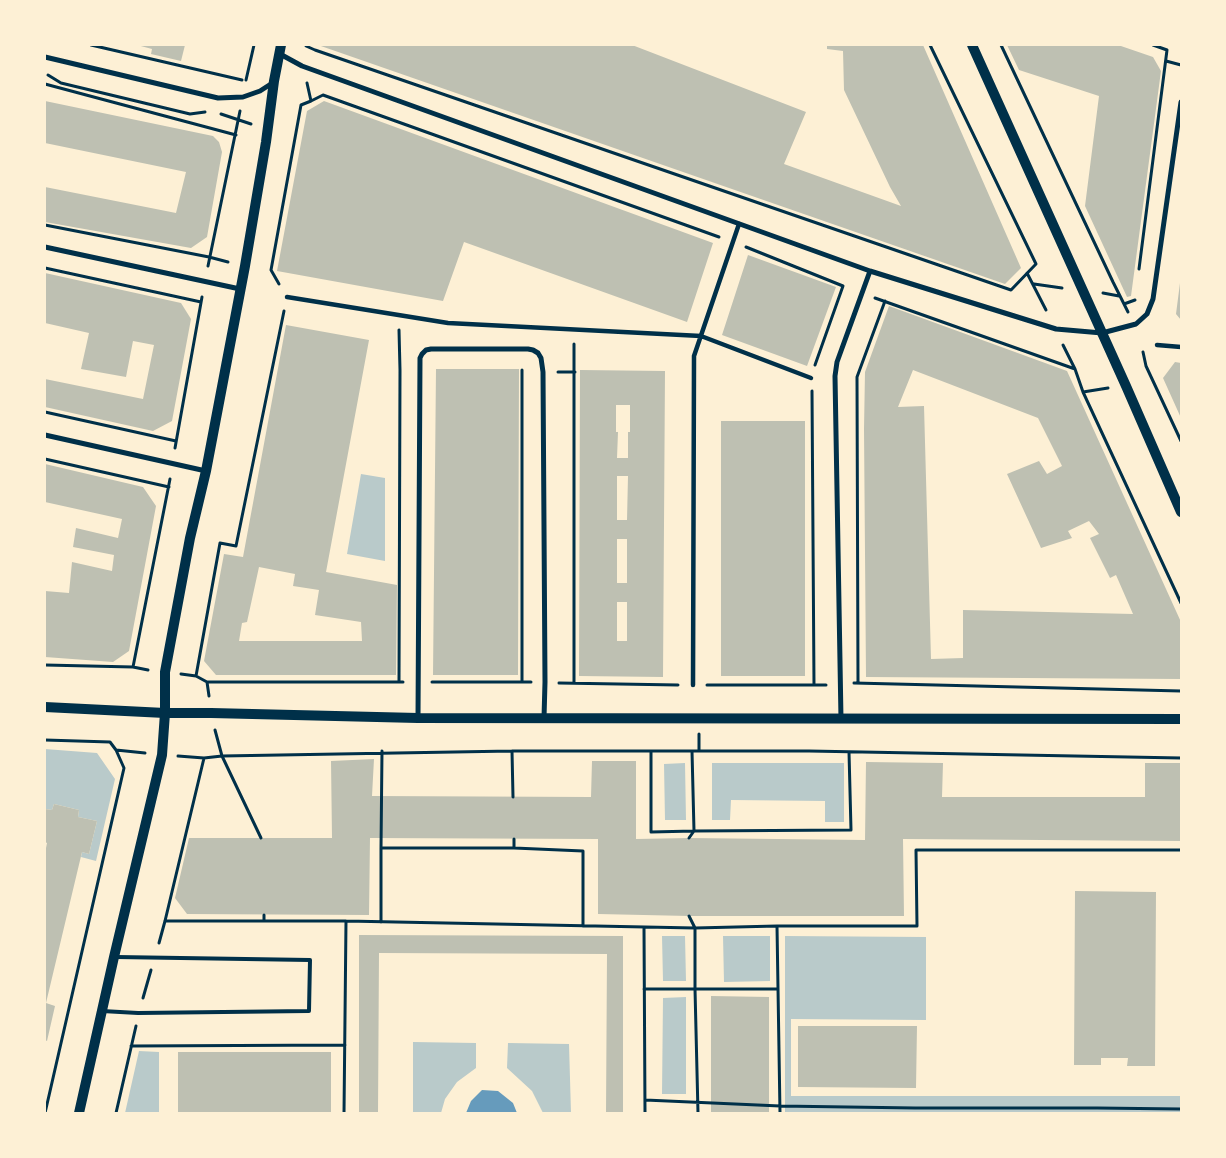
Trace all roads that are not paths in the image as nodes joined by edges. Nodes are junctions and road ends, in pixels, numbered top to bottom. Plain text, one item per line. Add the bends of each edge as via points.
1 (972, 45) edge
2 (280, 49) edge
3 (45, 57) edge
4 (274, 81) junction
5 (1181, 102) edge
6 (739, 224) junction
7 (45, 247) edge
8 (870, 272) junction
9 (240, 289) junction
10 (287, 297) road end
11 (1102, 333) junction
12 (701, 336) junction
13 (1157, 345) dead end
14 (1181, 347) edge
15 (811, 378) road end
16 (45, 435) edge
17 (206, 471) junction
18 (1181, 512) edge
19 (693, 685) road end
20 (45, 707) edge
21 (165, 713) junction
22 (418, 718) junction
23 (544, 718) junction
24 (841, 719) junction
25 (1181, 719) edge
26 (114, 957) junction
27 (102, 1011) junction
28 (79, 1113) edge

1 - 11 main road
2 - 4 main road
2 - 6 street via 302,66
3 - 4 street via 218,98 243,97
4 - 9 main road
5 - 11 street via 1153,300 1147,314 1136,324
6 - 8 street
6 - 12 street
7 - 9 street
8 - 11 street via 1056,329
8 - 24 street via 837,362 835,376
9 - 17 main road
10 - 12 street via 448,323
11 - 18 main road
12 - 15 street
12 - 19 street via 694,356
13 - 14 street
16 - 17 street
17 - 21 main road via 165,672
20 - 21 main road
21 - 22 main road
21 - 26 main road via 162,755
22 - 23 main road
22 - 23 street via 420,358 431,349 533,350 541,358
23 - 24 main road
24 - 25 main road
26 - 27 main road
26 - 27 lane via 310,960 309,1011
27 - 28 main road

